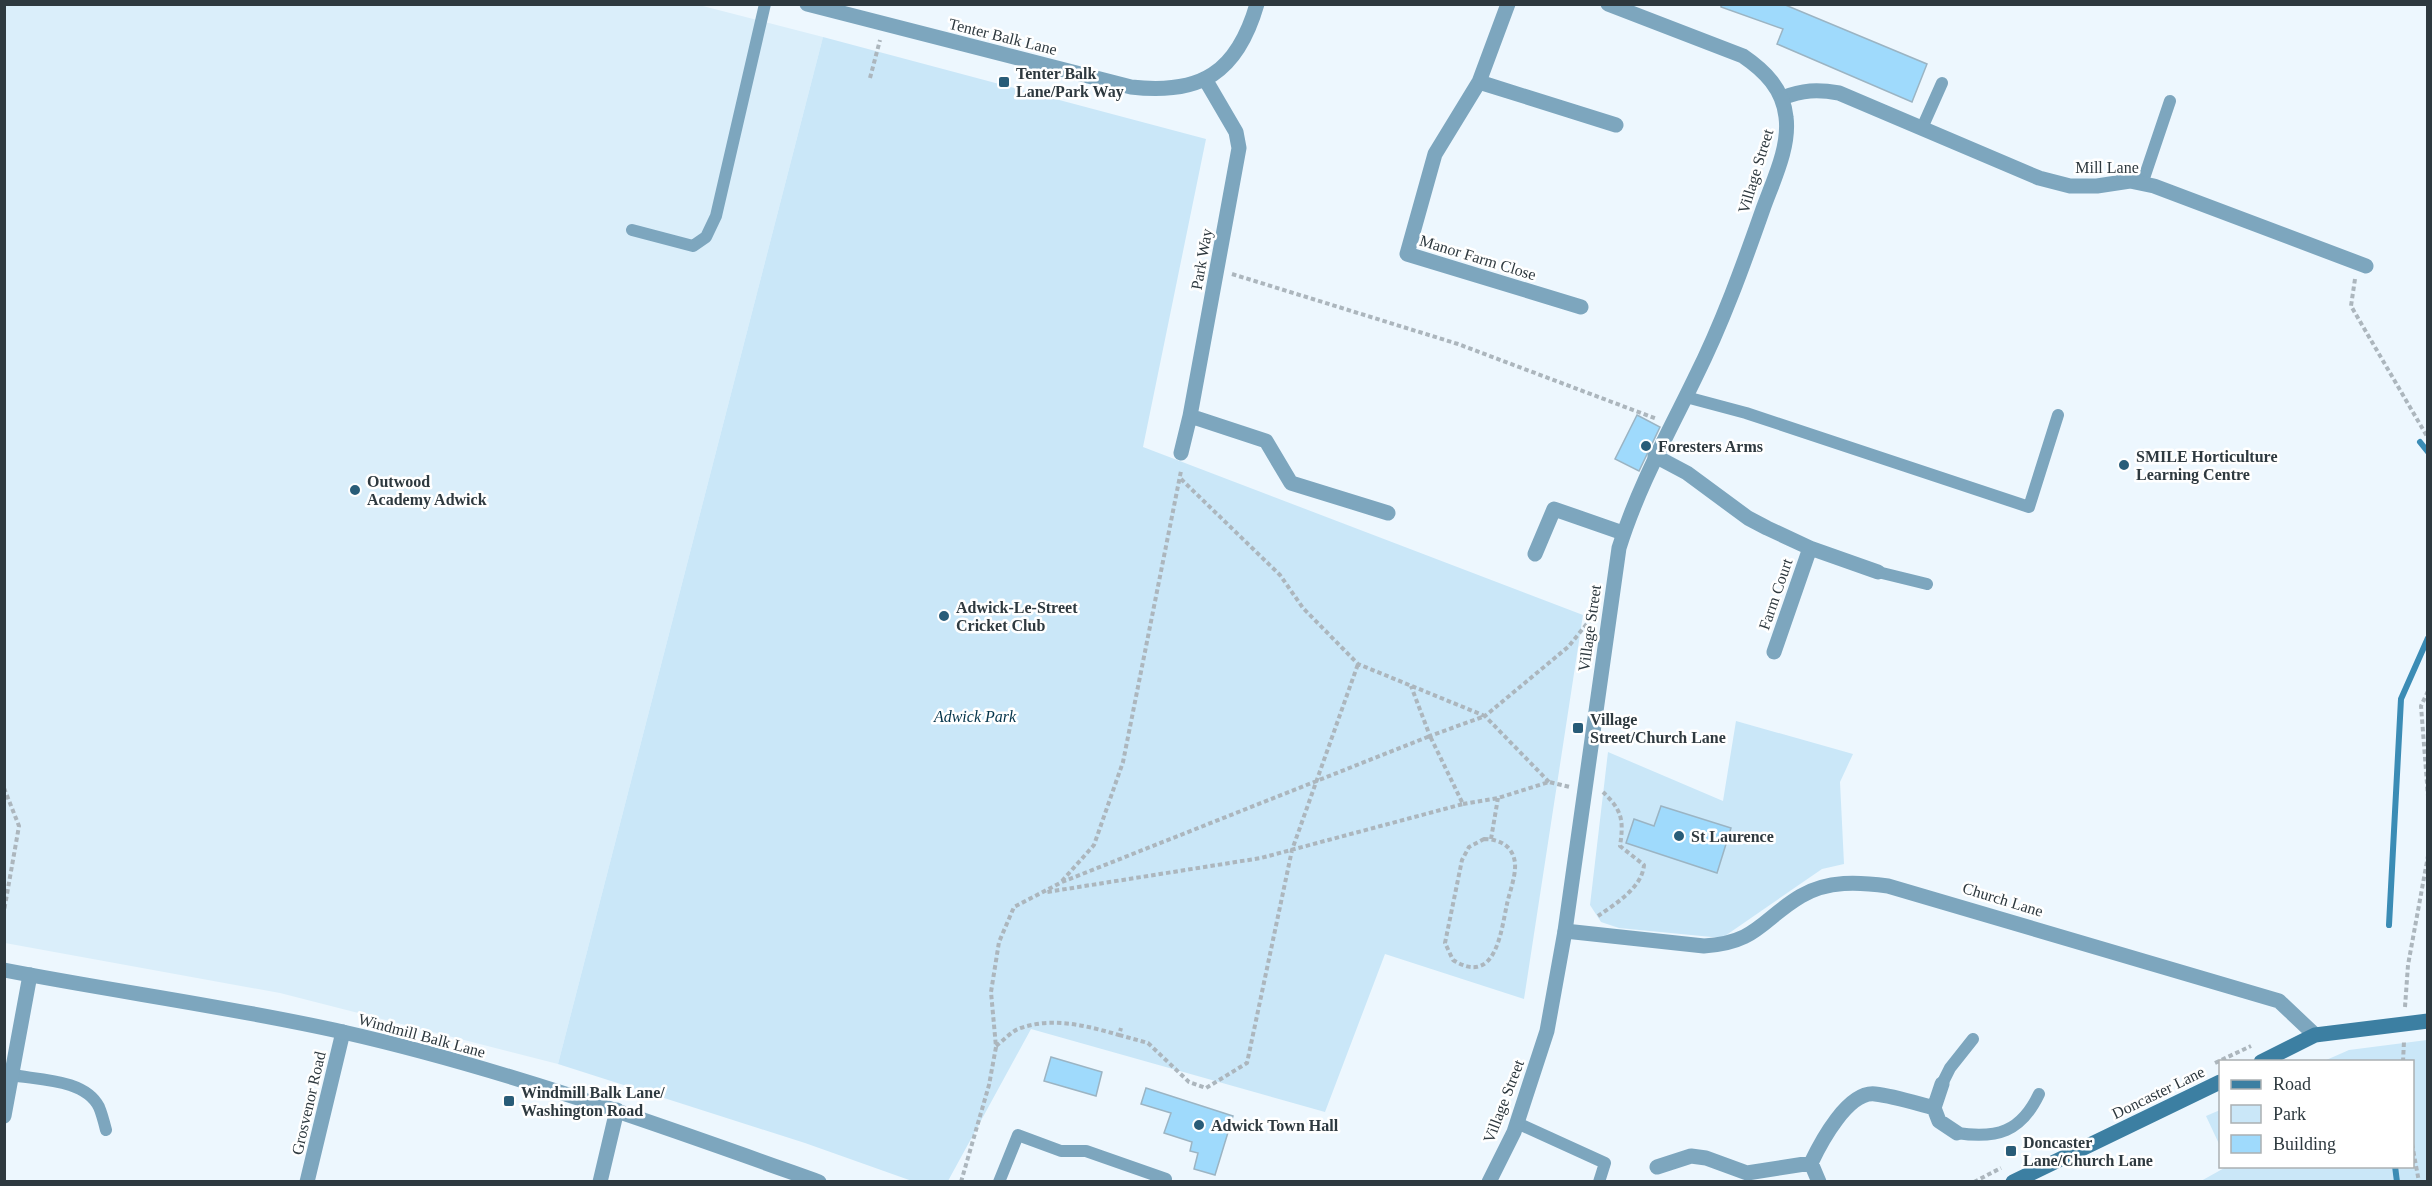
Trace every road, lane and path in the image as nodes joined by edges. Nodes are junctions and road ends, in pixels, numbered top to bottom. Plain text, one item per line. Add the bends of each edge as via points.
1 (765, 4) edge
2 (807, 4) edge
3 (1257, 4) edge
4 (1508, 4) edge
5 (1608, 4) edge
6 (884, 24) junction
7 (870, 78) dead end
8 (1205, 80) junction
9 (1479, 81) junction
10 (1942, 83) dead end
11 (1782, 98) junction
12 (2170, 101) dead end
13 (1616, 125) dead end
14 (1922, 128) junction
15 (2142, 184) junction
16 (632, 230) dead end
17 (2362, 264) joint
18 (1217, 269) junction
19 (1581, 307) dead end
20 (1686, 397) junction
21 (1190, 416) junction
22 (2058, 416) dead end
23 (1671, 424) junction
24 (2427, 438) edge
25 (1181, 453) joint
26 (1655, 456) junction
27 (1181, 479) junction
28 (1388, 513) dead end
29 (1623, 533) junction
30 (1810, 548) junction
31 (1535, 554) dead end
32 (1878, 572) joint
33 (1927, 584) dead end
34 (1608, 619) junction
35 (1774, 652) dead end
36 (1358, 664) junction
37 (1410, 686) junction
38 (2427, 691) edge
39 (1485, 716) junction
40 (1430, 736) junction
41 (1316, 781) junction
42 (1549, 782) junction
43 (4, 788) edge
44 (1585, 788) junction
45 (2427, 796) edge
46 (1498, 798) junction
47 (1463, 804) junction
48 (1491, 839) junction
49 (1293, 850) junction
50 (2427, 856) edge
51 (1062, 882) junction
52 (1047, 892) junction
53 (4, 910) edge
54 (1597, 916) dead end
55 (1565, 931) junction
56 (4, 970) edge
57 (30, 975) junction
58 (2427, 1021) edge
59 (2404, 1024) junction
60 (1121, 1028) dead end
61 (343, 1032) junction
62 (1119, 1035) junction
63 (2315, 1035) junction
64 (1973, 1039) dead end
65 (996, 1047) junction
66 (2265, 1060) edge
67 (12, 1075) junction
68 (2219, 1082) edge
69 (1942, 1084) joint
70 (2039, 1094) dead end
71 (1934, 1108) junction
72 (617, 1110) junction
73 (4, 1116) edge
74 (1517, 1123) junction
75 (106, 1130) dead end
76 (1957, 1133) joint
77 (2414, 1155) edge
78 (1811, 1163) junction
79 (1657, 1167) dead end
80 (1166, 1179) dead end
81 (308, 1182) edge
82 (600, 1182) edge
83 (819, 1182) edge
84 (961, 1182) edge
85 (999, 1182) edge
86 (1489, 1182) edge
87 (1599, 1182) edge
88 (1819, 1182) edge
89 (2013, 1182) edge
90 (2419, 1182) edge

1 - 16 lane via 716,216 706,237 693,246
2 - 6 street, Tenter Balk Lane
3 - 8 street, Tenter Balk Lane via 1240,48
4 - 9 street, Manor Farm Close
5 - 11 street via 1743,56 1762,69
6 - 7 path
6 - 8 street, Tenter Balk Lane via 1131,87 1163,91
8 - 18 street, Park Way via 1236,132 1239,148
9 - 13 street
9 - 19 street, Manor Farm Close via 1435,154 1407,254
10 - 14 lane
11 - 14 street, Mill Lane via 1802,90 1839,93
11 - 20 street, Village Street via 1787,128 1774,178
12 - 15 lane
14 - 15 street, Mill Lane via 2039,178 2070,186 2130,181
15 - 17 street, Mill Lane
17 - 24 path via 2351,306
18 - 21 street, Park Way
18 - 23 path via 1458,345
20 - 22 lane via 1746,412 2029,507
20 - 23 street, Village Street
21 - 25 street, Park Way
21 - 28 street via 1266,441 1291,483
23 - 26 street, Village Street
25 - 27 path
26 - 29 street, Village Street
26 - 30 street, Farm Court via 1687,472 1748,518
27 - 36 path via 1280,575 1303,608
27 - 51 path via 1123,762 1094,844
29 - 31 street via 1554,509
29 - 34 street, Village Street
30 - 32 street, Farm Court
30 - 35 street, Farm Court
32 - 33 lane
34 - 39 path via 1594,614 1568,647
34 - 44 street, Village Street
36 - 37 path
36 - 41 path
37 - 39 path
37 - 40 path
38 - 45 path via 2421,706
39 - 40 path
39 - 42 path
40 - 41 path
40 - 47 path
41 - 49 path
41 - 51 path
42 - 44 path
42 - 46 path
43 - 53 path via 19,826
44 - 54 path via 1604,792 1620,811 1620,846 1644,865 1643,874 1623,898
44 - 55 street, Village Street
46 - 47 path
46 - 48 path
47 - 49 path
48 - 48 path via 1475,842 1464,855 1445,943 1454,960 1470,967 1485,963 1496,951 1515,867 1509,849
49 - 52 path
49 - 62 path via 1247,1063 1206,1088 1189,1082 1148,1043
50 - 59 path via 2408,965
51 - 52 path
52 - 65 path via 1014,907 999,942 991,992
55 - 63 street, Church Lane via 1725,945 1743,940 1801,896 1818,889 1839,884 1879,884 1911,890 2279,1001
55 - 74 street, Village Street via 1546,1031
56 - 57 street, Windmill Balk Lane
57 - 61 street, Windmill Balk Lane
57 - 67 street
58 - 59 main road
59 - 63 main road
60 - 62 path
61 - 72 street, Windmill Balk Lane
61 - 81 street, Grosvenor Road
62 - 65 path via 1078,1024 1048,1024 1017,1029
63 - 66 main road
64 - 69 lane
65 - 84 path
67 - 73 street
67 - 75 lane via 80,1088 99,1107
68 - 89 main road, Doncaster Lane
69 - 71 street
70 - 76 lane via 2025,1119 2012,1128 1987,1136
71 - 76 street via 1939,1121
71 - 78 street via 1873,1093 1861,1096 1838,1118
72 - 82 street
72 - 83 street, Windmill Balk Lane
74 - 86 street, Village Street
74 - 87 lane via 1605,1163
77 - 90 path
78 - 79 street via 1747,1173 1690,1156
78 - 88 street
80 - 85 lane via 1086,1152 1061,1151 1018,1135

